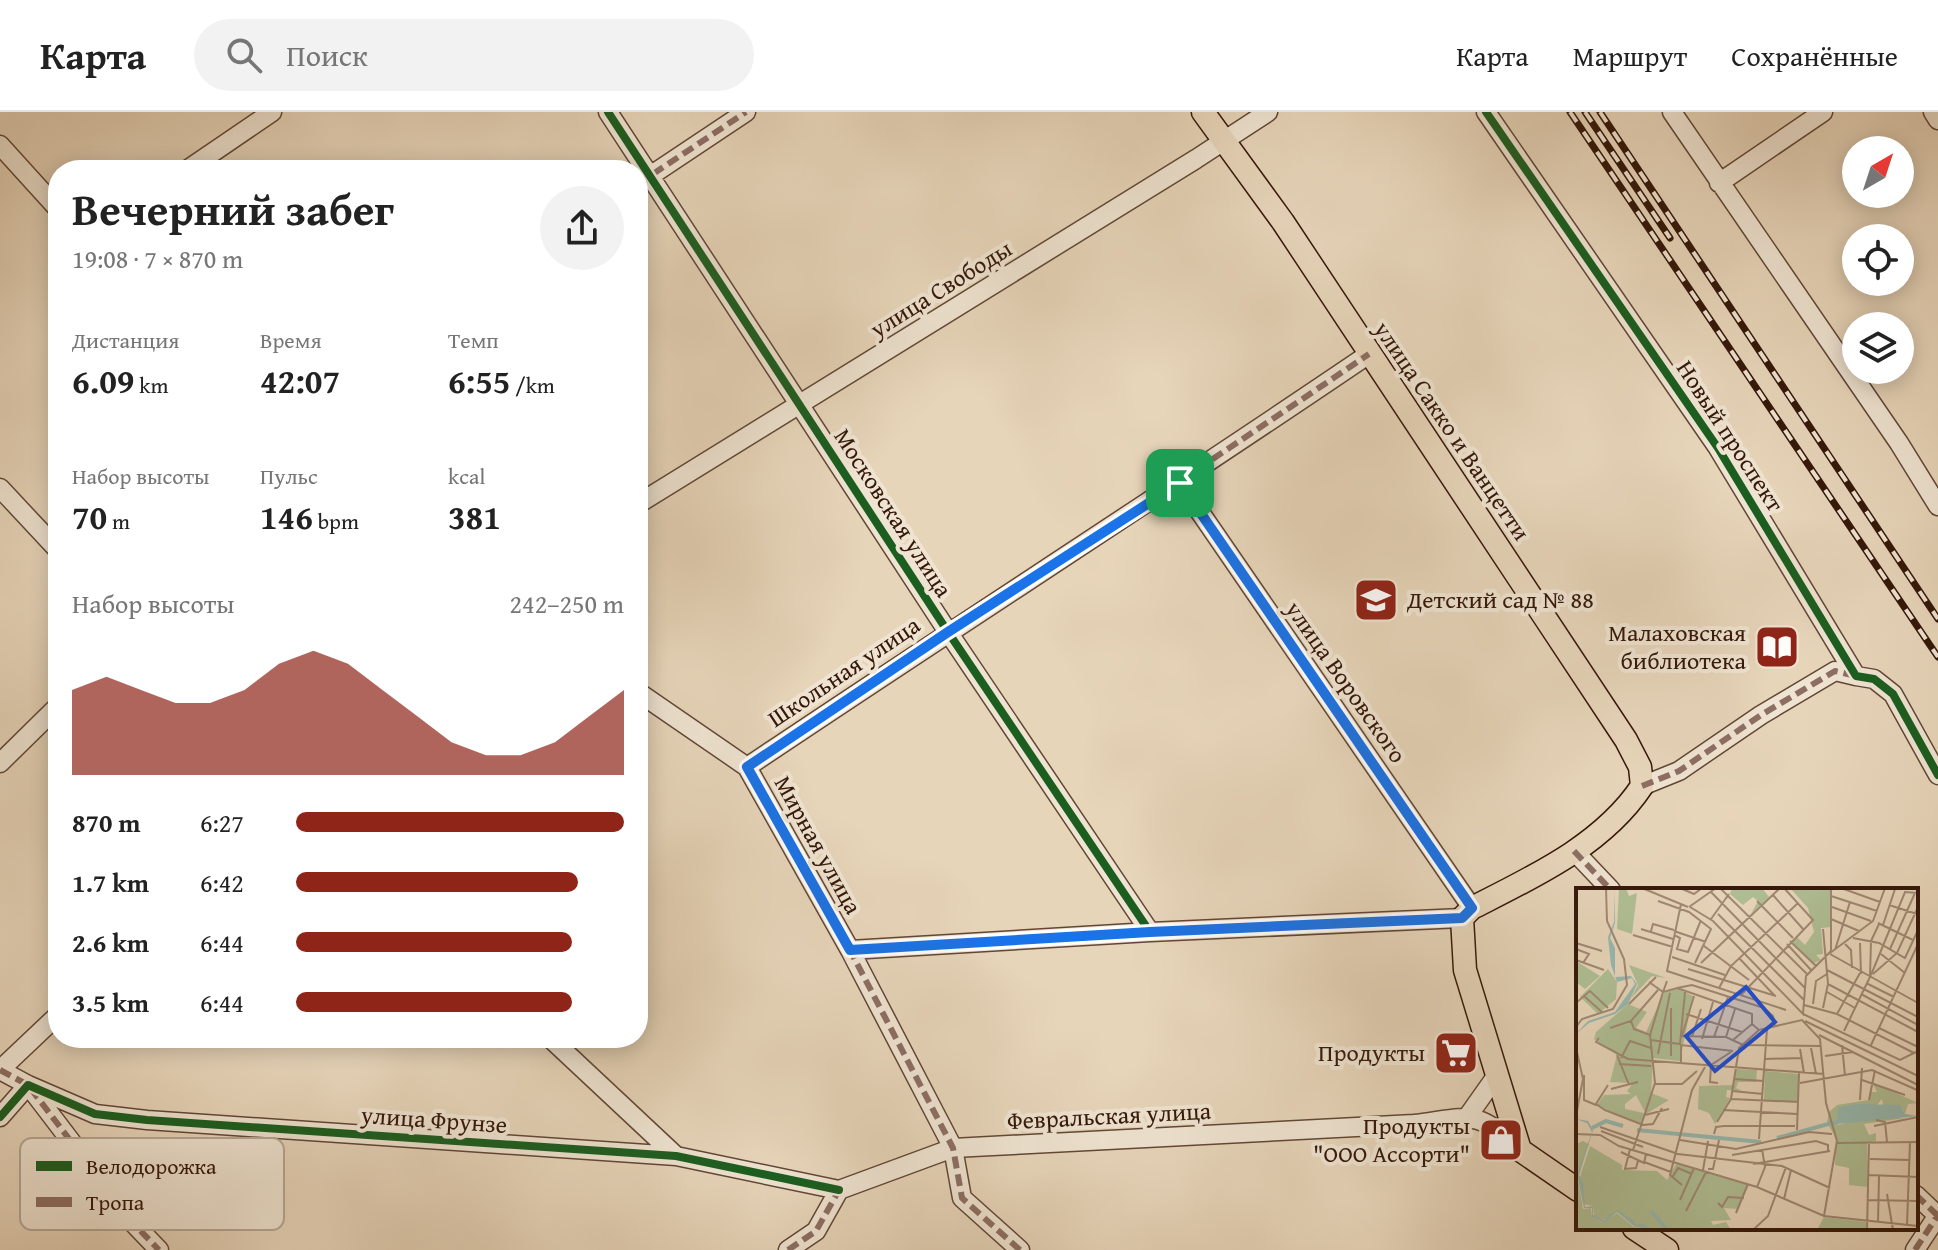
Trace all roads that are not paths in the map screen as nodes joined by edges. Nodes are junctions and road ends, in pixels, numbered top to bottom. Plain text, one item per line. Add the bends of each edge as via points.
1 (272, 112) edge
2 (608, 112) edge
3 (746, 112) edge
4 (1203, 112) edge
5 (1268, 112) edge
6 (1486, 112) edge
7 (1672, 112) edge
8 (1823, 112) edge
9 (1933, 112) edge
10 (1938, 120) edge
11 (1223, 142) junction
12 (0, 145) edge
13 (202, 160) edge
14 (634, 160) edge
15 (648, 178) edge
16 (1719, 183) junction
17 (648, 184) edge
18 (48, 198) edge
19 (1369, 354) junction
20 (799, 406) junction
21 (1180, 483) junction
22 (0, 488) edge
23 (648, 498) edge
24 (1938, 506) edge
25 (48, 539) edge
26 (948, 632) junction
27 (1856, 676) junction
28 (648, 699) edge
29 (48, 716) edge
30 (0, 763) edge
31 (747, 767) junction
32 (1938, 775) edge
33 (1642, 786) junction
34 (1574, 851) junction
35 (1609, 888) edge
36 (1467, 913) junction
37 (1150, 932) junction
38 (850, 950) junction
39 (48, 1024) edge
40 (561, 1048) edge
41 (0, 1070) edge
42 (1497, 1075) junction
43 (28, 1085) junction
44 (1468, 1116) junction
45 (0, 1117) edge
46 (68, 1138) edge
47 (953, 1148) junction
48 (1520, 1150) junction
49 (676, 1156) junction
50 (1576, 1189) edge
51 (839, 1190) junction
52 (1918, 1197) edge
53 (1938, 1216) edge
54 (140, 1230) edge
55 (1637, 1230) edge
56 (159, 1250) edge
57 (788, 1250) edge
58 (1020, 1250) edge
59 (1667, 1250) edge
60 (1915, 1250) edge

1 - 13 street
2 - 14 street, Московская улица
3 - 15 street
4 - 11 main road, улица Сакко и Ванцетти
5 - 11 street, улица Свободы
6 - 27 street, Новый проспект via 1718,448
7 - 16 street
8 - 16 street
9 - 10 street
11 - 19 main road, улица Сакко и Ванцетти via 1283,222
11 - 20 street, улица Свободы
12 - 18 street
16 - 24 street
17 - 20 street, Московская улица
19 - 21 street, Школьная улица
19 - 33 main road, улица Сакко и Ванцетти via 1626,740 1640,767
20 - 23 street, улица Свободы
20 - 26 street, Московская улица
21 - 26 street, Школьная улица
21 - 36 street, улица Воровского
22 - 25 street
26 - 31 street, Школьная улица
26 - 37 street, Московская улица
27 - 32 street via 1874,679 1893,694
27 - 33 street via 1835,671 1679,771
28 - 31 street, Мирная улица
29 - 30 street
31 - 38 street, Мирная улица
33 - 34 main road via 1613,823
34 - 35 street
34 - 36 main road
36 - 37 street
36 - 42 main road via 1465,970
37 - 38 street
38 - 47 street, Мирная улица
39 - 41 street
40 - 49 street
41 - 43 street, улица Фрунзе
42 - 44 street
42 - 48 main road
43 - 45 street
43 - 46 street
43 - 49 street, улица Фрунзе via 95,1114 147,1120
44 - 47 street, Февральская улица via 1398,1125
44 - 48 street via 1497,1128
47 - 51 street, Февральская улица
47 - 58 street, Мирная улица via 962,1198
48 - 50 main road
49 - 51 street, улица Фрунзе
51 - 57 street via 816,1231
52 - 53 street
53 - 60 street
54 - 56 street
55 - 59 main road

